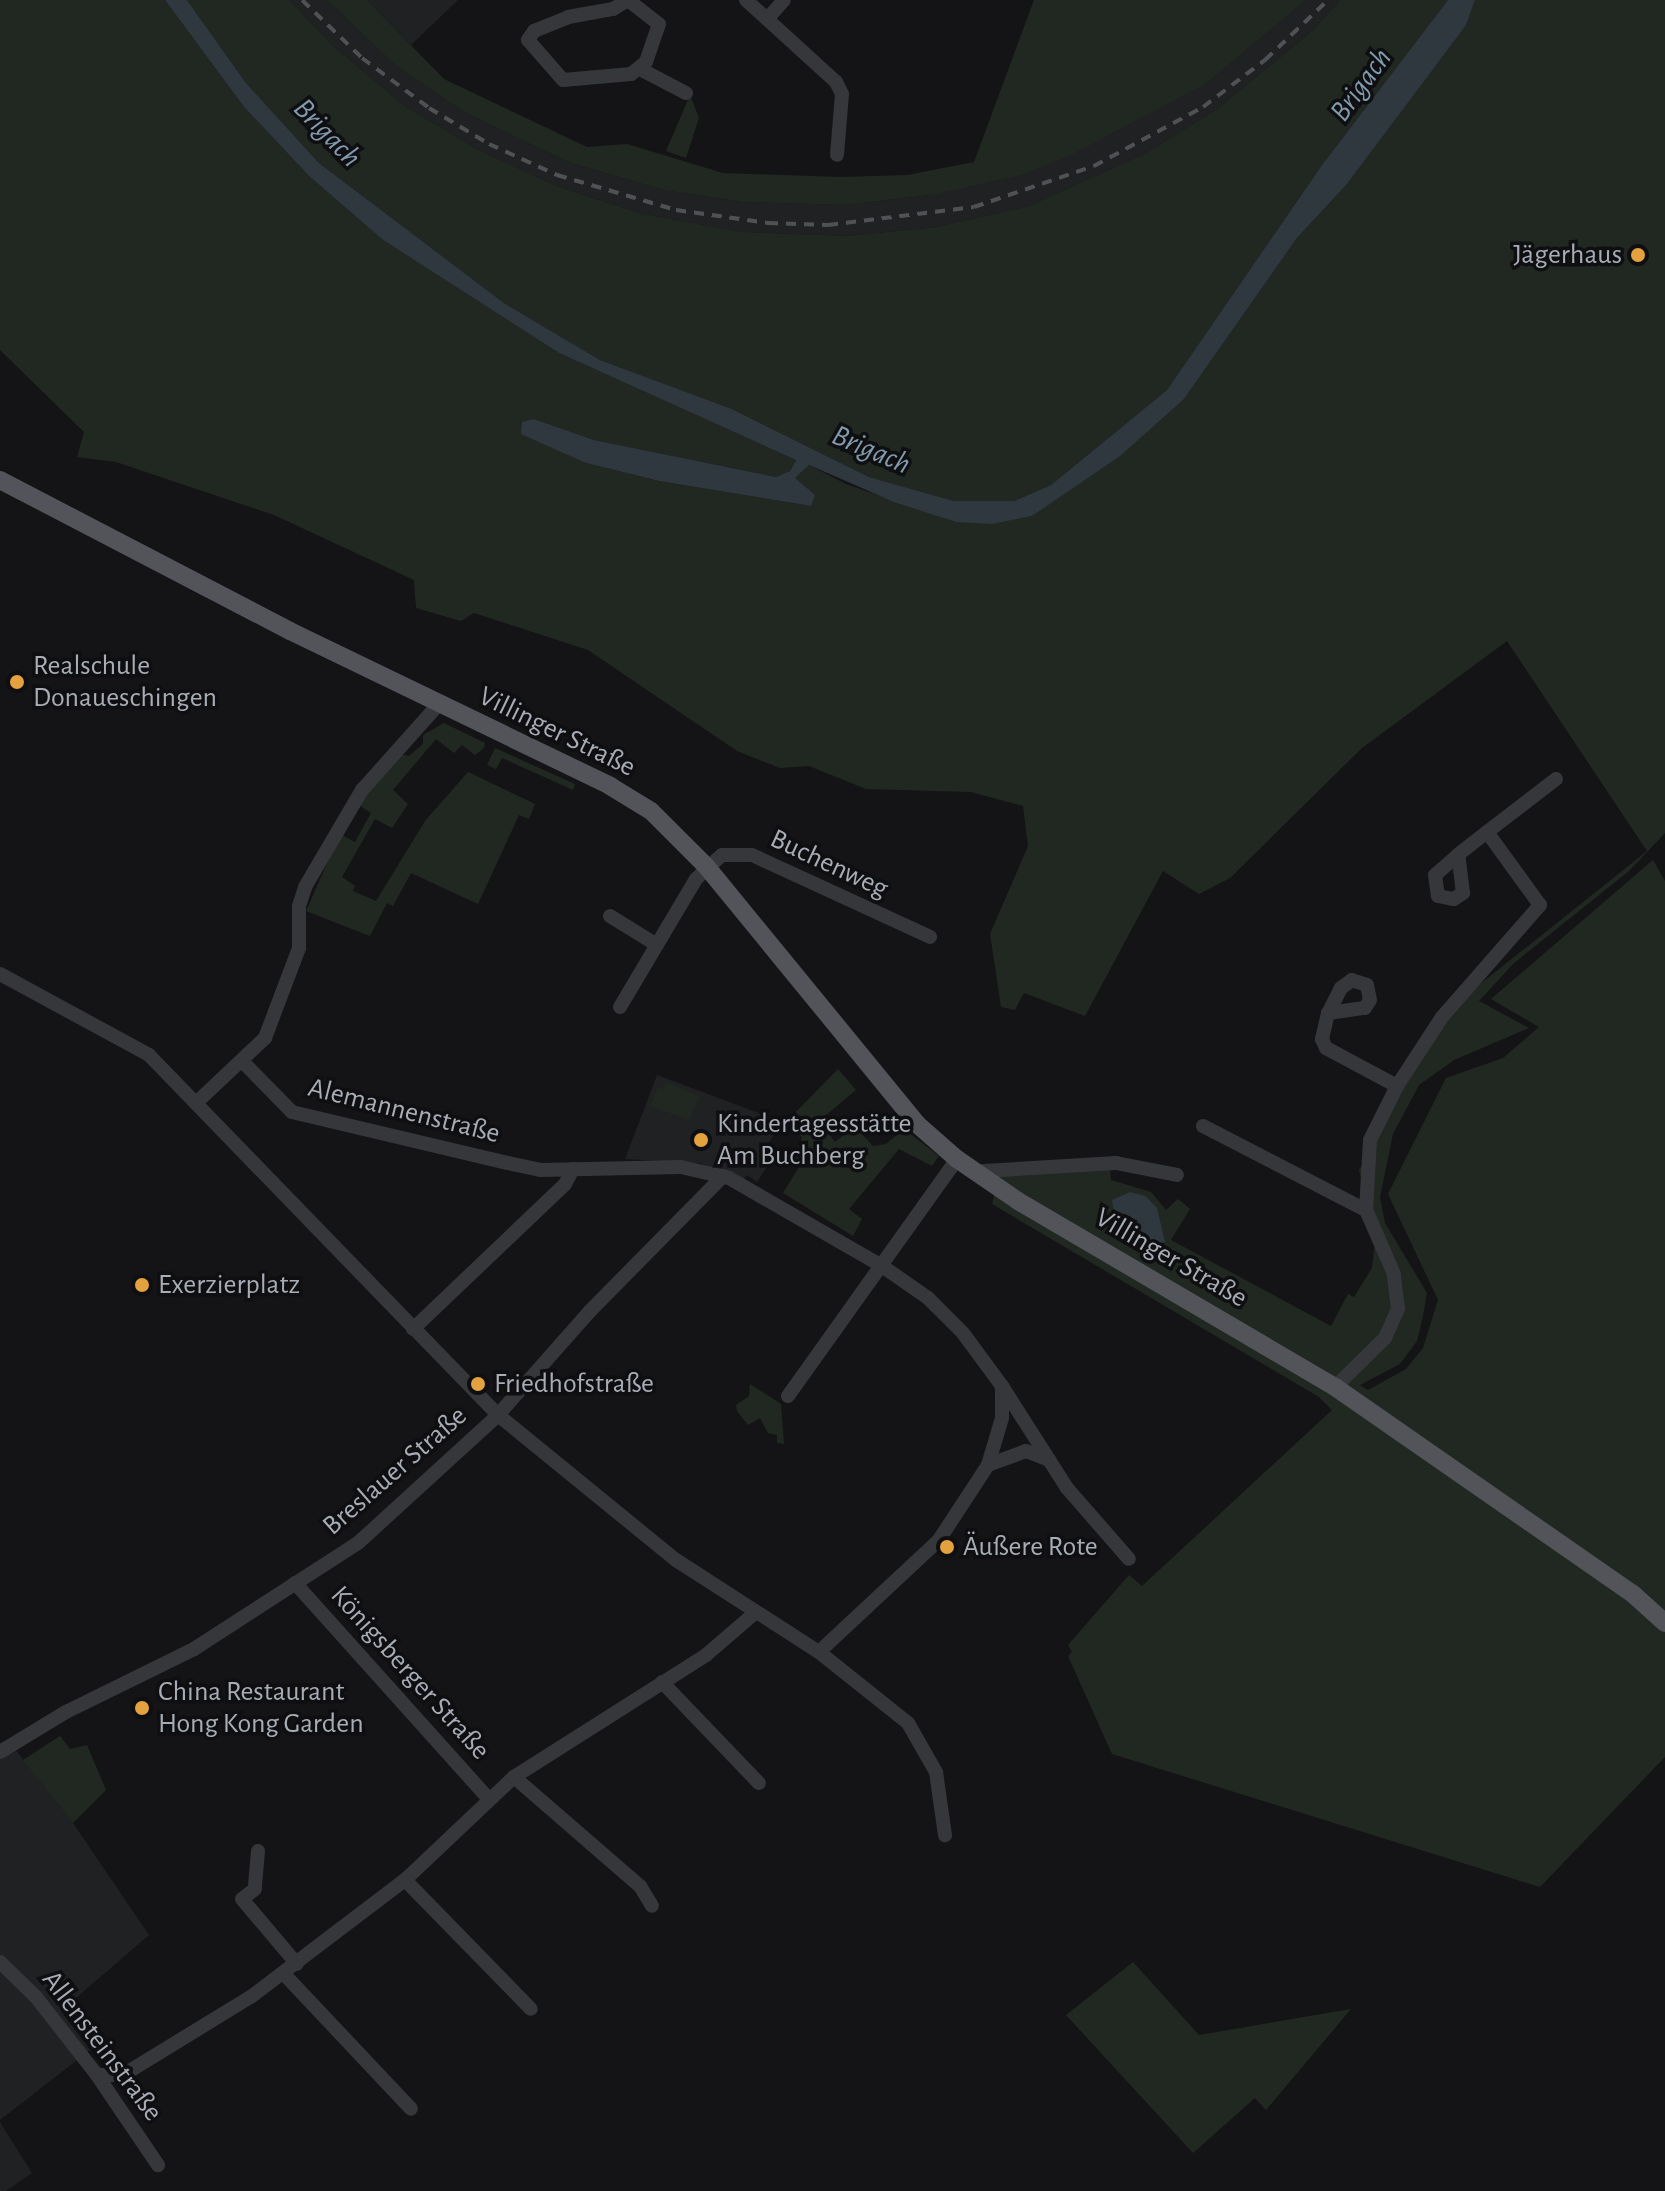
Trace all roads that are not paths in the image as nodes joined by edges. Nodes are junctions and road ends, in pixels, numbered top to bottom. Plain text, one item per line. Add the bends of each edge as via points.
1 (746, 0) edge
2 (784, 0) edge
3 (767, 19) junction
4 (640, 69) junction
5 (686, 93) dead end
6 (837, 155) dead end
7 (0, 480) edge
8 (438, 705) junction
9 (1556, 779) dead end
10 (1487, 832) junction
11 (1458, 855) dead end
12 (706, 866) junction
13 (610, 916) dead end
14 (930, 937) dead end
15 (657, 945) junction
16 (0, 974) edge
17 (620, 1007) dead end
18 (1328, 1013) dead end
19 (243, 1062) junction
20 (1397, 1086) junction
21 (196, 1103) junction
22 (1203, 1126) dead end
23 (957, 1159) junction
24 (573, 1169) junction
25 (979, 1175) junction
26 (1177, 1175) dead end
27 (723, 1176) junction
28 (1366, 1210) junction
29 (882, 1266) junction
30 (413, 1329) junction
31 (1002, 1386) junction
32 (1335, 1387) junction
33 (788, 1396) dead end
34 (498, 1415) junction
35 (1049, 1460) junction
36 (988, 1465) junction
37 (1129, 1559) dead end
38 (295, 1583) junction
39 (756, 1612) junction
40 (1665, 1623) edge
41 (819, 1652) junction
42 (662, 1682) junction
43 (0, 1752) edge
44 (514, 1777) junction
45 (759, 1783) dead end
46 (487, 1797) junction
47 (945, 1835) dead end
48 (258, 1851) dead end
49 (405, 1880) junction
50 (652, 1906) dead end
51 (0, 1962) edge
52 (297, 1964) junction
53 (284, 1974) junction
54 (531, 2009) dead end
55 (97, 2075) junction
56 (411, 2109) dead end
57 (158, 2165) dead end

1 - 3 street
2 - 3 street
3 - 6 street via 836,82 842,94
4 - 4 street via 659,24 628,0 613,9 568,17 534,31 528,40 563,80
4 - 5 street
7 - 8 main road, Villinger Straße
8 - 12 main road, Villinger Straße via 610,786 651,811
8 - 19 street via 346,812 305,887 299,906 299,948 265,1038
9 - 10 street
10 - 11 street
10 - 20 street via 1540,905 1442,1017
12 - 14 street, Buchenweg via 722,855 752,855
12 - 15 street
12 - 23 main road, Villinger Straße via 917,1124
13 - 15 street
15 - 17 street
16 - 21 street via 126,1038
18 - 20 street via 1322,1030 1326,1048
19 - 21 street
19 - 24 street, Alemannenstraße via 292,1112 540,1170
20 - 28 street via 1370,1140
21 - 30 street
22 - 28 street
23 - 25 main road, Villinger Straße
23 - 29 street
24 - 27 street, Alemannenstraße via 681,1167
24 - 30 street
25 - 26 street, Villinger Straße via 1116,1163
25 - 32 main road, Villinger Straße
27 - 29 street, Alemannenstraße
27 - 34 street, Breslauer Straße via 590,1311
28 - 32 street via 1394,1274 1398,1309 1385,1338
29 - 31 street, Alemannenstraße via 954,1324
29 - 33 street
30 - 34 street
31 - 35 street, Alemannenstraße
31 - 36 street via 1002,1418
32 - 40 main road, Villinger Straße via 1633,1594
34 - 38 street, Breslauer Straße via 358,1543
34 - 39 street via 676,1560
35 - 36 street via 1026,1451
35 - 37 street, Alemannenstraße
36 - 41 street via 939,1540
38 - 43 street, Breslauer Straße via 194,1649 66,1712
38 - 46 street, Königsberger Straße
39 - 41 street
39 - 42 street via 706,1655
41 - 47 street via 883,1701 923,1744 936,1772
42 - 44 street
42 - 45 street
44 - 46 street
44 - 50 street via 640,1886
46 - 49 street
48 - 52 street via 255,1889 242,1899
49 - 52 street
49 - 54 street
51 - 55 street, Allensteinstraße via 36,1997
52 - 53 street
53 - 55 street via 123,2075
53 - 56 street
55 - 57 street, Allensteinstraße

